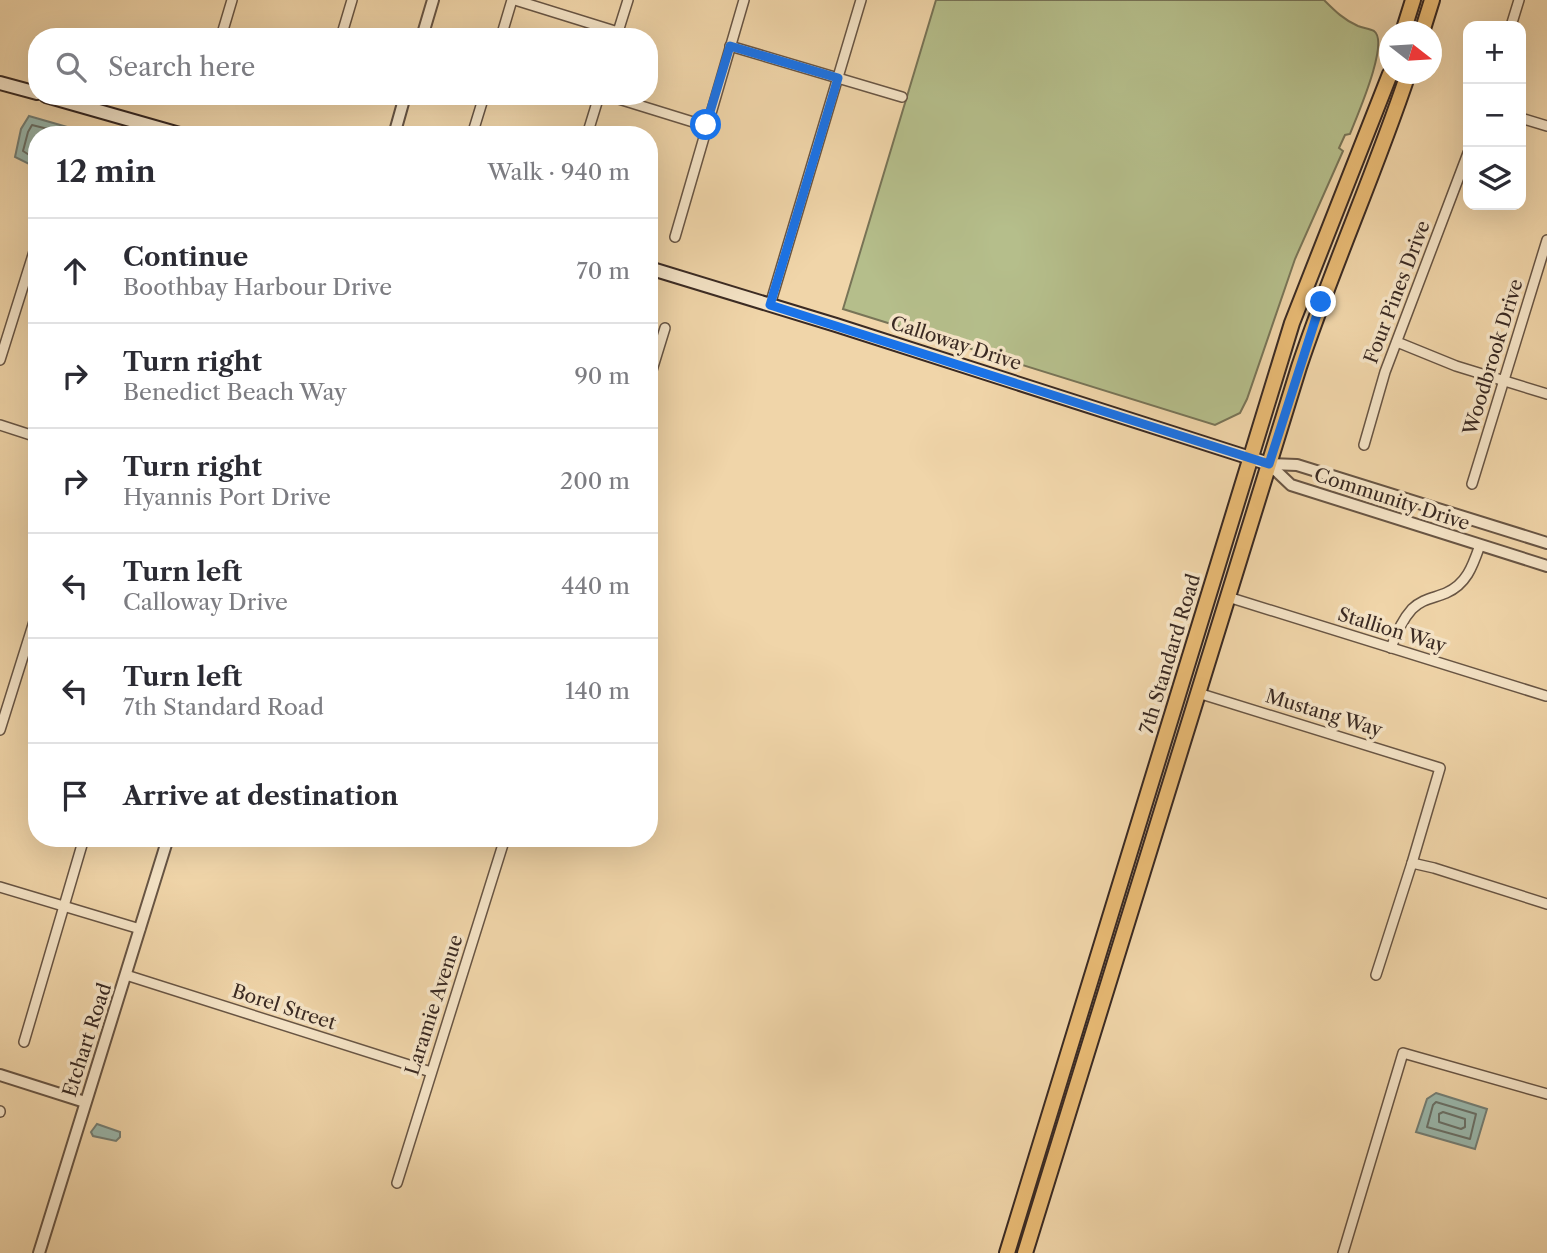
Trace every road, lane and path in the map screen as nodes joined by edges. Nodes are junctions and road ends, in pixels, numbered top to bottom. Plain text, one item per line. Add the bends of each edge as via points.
1 (232, 0) edge
2 (352, 0) edge
3 (433, 0) edge
4 (513, 0) edge
5 (628, 0) edge
6 (744, 0) edge
7 (861, 0) edge
8 (1413, 0) edge
9 (1432, 0) edge
10 (1519, 0) edge
11 (1406, 21) edge
12 (1425, 21) edge
13 (1513, 21) edge
14 (224, 28) edge
15 (344, 28) edge
16 (425, 28) edge
17 (504, 28) edge
18 (599, 28) edge
19 (620, 28) edge
20 (730, 46) junction
21 (838, 78) junction
22 (0, 83) edge
23 (1386, 84) edge
24 (1404, 84) edge
25 (28, 91) edge
26 (902, 97) dead end
27 (78, 105) edge
28 (402, 105) edge
29 (481, 105) edge
30 (596, 105) edge
31 (639, 105) edge
32 (1526, 120) edge
33 (706, 125) junction
34 (151, 126) edge
35 (397, 126) edge
36 (475, 126) edge
37 (590, 126) edge
38 (1547, 126) edge
39 (1463, 166) edge
40 (675, 237) dead end
41 (1547, 240) edge
42 (28, 270) edge
43 (658, 271) edge
44 (770, 305) junction
45 (665, 328) dead end
46 (1397, 342) junction
47 (658, 351) edge
48 (0, 359) edge
49 (1503, 381) junction
50 (1547, 394) edge
51 (0, 425) edge
52 (28, 434) edge
53 (1364, 445) dead end
54 (1250, 457) junction
55 (1269, 464) junction
56 (1472, 484) dead end
57 (1547, 543) edge
58 (1480, 545) junction
59 (1547, 566) edge
60 (1228, 597) junction
61 (28, 641) edge
62 (1391, 648) junction
63 (1198, 693) junction
64 (1546, 696) edge
65 (0, 730) edge
66 (81, 847) edge
67 (165, 847) edge
68 (502, 847) edge
69 (1412, 863) junction
70 (0, 887) edge
71 (1547, 904) edge
72 (64, 906) junction
73 (140, 929) junction
74 (126, 975) junction
75 (1376, 975) dead end
76 (24, 1042) dead end
77 (431, 1072) junction
78 (0, 1075) edge
79 (1547, 1094) edge
80 (85, 1102) junction
81 (397, 1183) dead end
82 (39, 1253) edge
83 (1007, 1253) edge
84 (1025, 1253) edge
85 (1343, 1253) edge

1 - 14 street
2 - 15 street
3 - 16 street
4 - 17 street
4 - 18 street
5 - 19 street
6 - 20 street
7 - 21 street
8 - 11 main road
9 - 12 main road
10 - 13 street
20 - 21 street
20 - 33 street
21 - 26 street
21 - 44 street
22 - 25 main road
23 - 54 main road, 7th Standard Road via 1304,292
24 - 55 main road, 7th Standard Road via 1317,313
27 - 34 main road
28 - 35 street
29 - 36 street
30 - 37 street
31 - 33 street
32 - 38 street
33 - 40 street
39 - 46 street, Four Pines Drive
41 - 49 street, Woodbrook Drive
42 - 48 street
43 - 44 main road, Calloway Drive
44 - 54 main road, Calloway Drive
45 - 47 street
46 - 49 street
46 - 53 street, Four Pines Drive
49 - 50 street
49 - 56 street, Woodbrook Drive
51 - 52 street
54 - 55 main road, Calloway Drive
54 - 83 main road, 7th Standard Road
55 - 57 street, Community Drive via 1297,465
55 - 58 street, Community Drive via 1291,485
55 - 60 main road, 7th Standard Road
58 - 59 street, Community Drive
58 - 62 street via 1468,576 1447,593 1412,609
60 - 62 street, Stallion Way
60 - 63 main road, 7th Standard Road
61 - 65 street
62 - 64 street, Stallion Way
63 - 69 street, Mustang Way via 1440,768
63 - 84 main road, 7th Standard Road
66 - 72 street
67 - 73 street, Etchart Road
68 - 77 street, Laramie Avenue
69 - 71 street
69 - 75 street
70 - 72 street
72 - 73 street
72 - 76 street
73 - 74 street, Etchart Road
74 - 77 street, Borel Street
74 - 80 street, Etchart Road
77 - 81 street, Laramie Avenue
78 - 80 street
79 - 85 street via 1403,1053
80 - 82 street, Etchart Road

